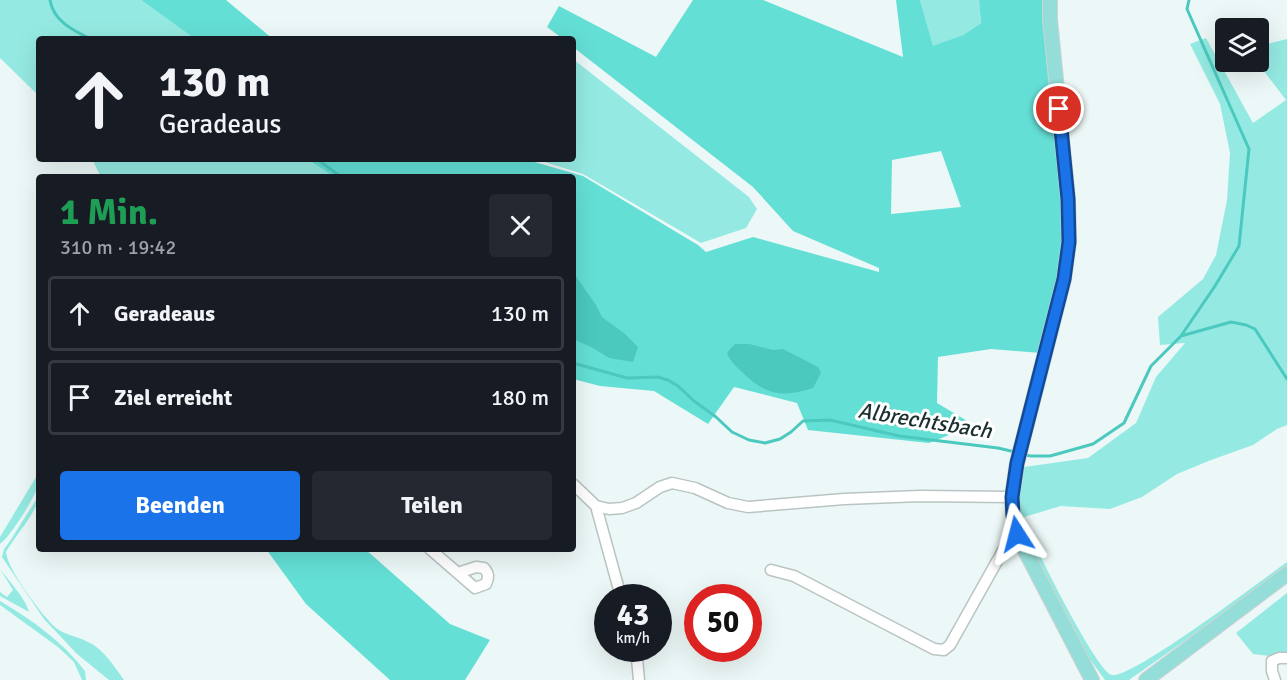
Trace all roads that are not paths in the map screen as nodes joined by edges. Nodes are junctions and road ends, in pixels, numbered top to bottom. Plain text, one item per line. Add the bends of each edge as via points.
1 (1050, 0) edge
2 (576, 487) edge
3 (1012, 497) junction
4 (596, 506) junction
5 (1017, 534) junction
6 (434, 552) edge
7 (771, 570) dead end
8 (458, 573) dead end
9 (1287, 574) edge
10 (617, 584) edge
11 (1287, 658) edge
12 (637, 662) edge
13 (1083, 664) junction
14 (639, 680) edge
15 (1083, 680) edge
16 (1092, 680) edge
17 (1146, 680) edge
18 (1275, 680) edge

1 - 3 main road via 1069,242 1064,279 1024,433
2 - 4 street
3 - 4 street via 855,498 748,507 672,483 622,508
3 - 5 main road
4 - 10 street
5 - 7 street via 1005,547 944,650 934,649 794,576
5 - 13 main road
6 - 8 street
9 - 17 main road
11 - 18 street via 1272,661
12 - 14 street
13 - 15 main road
13 - 16 main road

